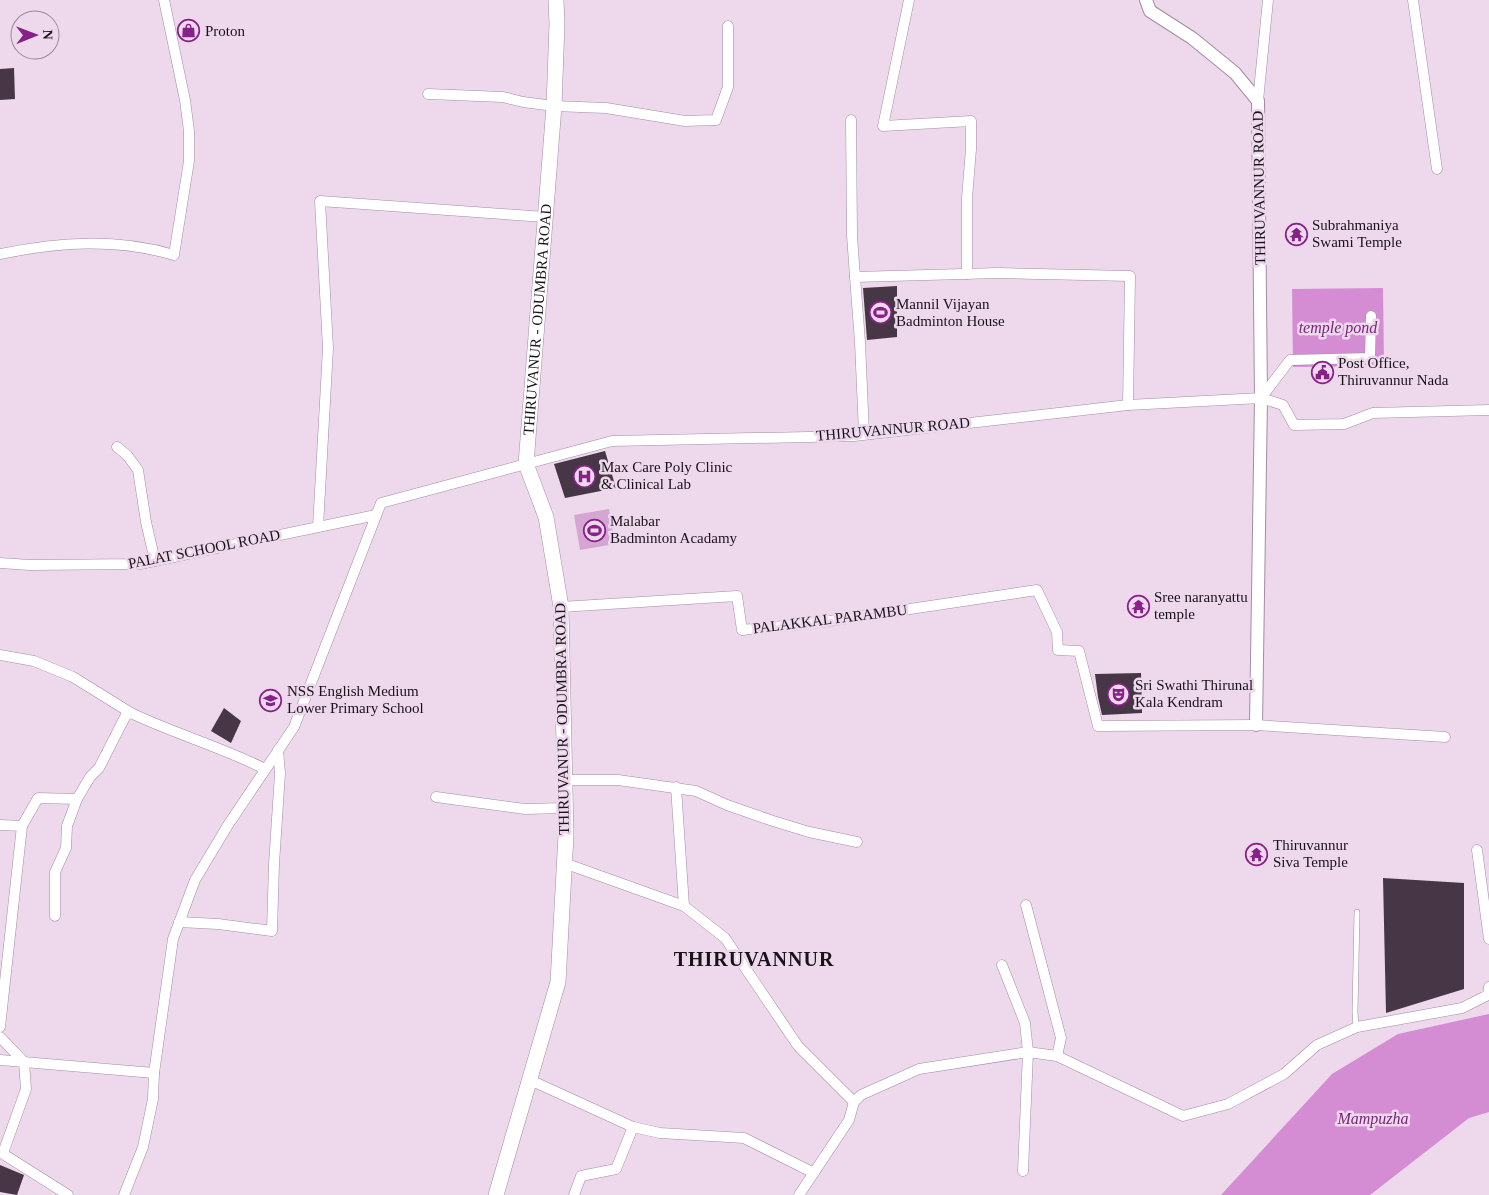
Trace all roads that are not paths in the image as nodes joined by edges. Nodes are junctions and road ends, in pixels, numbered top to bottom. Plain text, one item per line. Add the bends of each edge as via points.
1 (164, 0) edge
2 (556, 0) edge
3 (909, 0) edge
4 (1146, 0) edge
5 (1268, 0) edge
6 (1413, 0) edge
7 (728, 26) dead end
8 (428, 94) dead end
9 (1258, 101) junction
10 (554, 106) junction
11 (851, 120) dead end
12 (1438, 169) dead end
13 (545, 217) junction
14 (0, 254) edge
15 (967, 274) junction
16 (855, 277) junction
17 (1371, 316) dead end
18 (1261, 398) junction
19 (1128, 405) junction
20 (1489, 410) edge
21 (864, 434) junction
22 (117, 447) dead end
23 (526, 464) junction
24 (376, 515) junction
25 (318, 527) junction
26 (155, 561) junction
27 (0, 563) edge
28 (561, 607) junction
29 (0, 655) edge
30 (131, 713) junction
31 (1256, 725) junction
32 (1445, 737) dead end
33 (278, 750) junction
34 (266, 769) junction
35 (563, 780) junction
36 (676, 787) junction
37 (436, 797) dead end
38 (77, 799) junction
39 (564, 808) junction
40 (0, 825) edge
41 (22, 826) junction
42 (856, 842) dead end
43 (1477, 850) dead end
44 (564, 863) junction
45 (1026, 905) dead end
46 (684, 906) junction
47 (1357, 912) dead end
48 (55, 916) dead end
49 (179, 922) junction
50 (1489, 939) edge
51 (1002, 965) dead end
52 (1489, 987) edge
53 (0, 1027) edge
54 (1356, 1027) junction
55 (0, 1038) edge
56 (1028, 1052) junction
57 (1057, 1056) junction
58 (0, 1060) edge
59 (24, 1062) junction
60 (154, 1073) junction
61 (530, 1080) junction
62 (854, 1102) junction
63 (633, 1127) junction
64 (2, 1152) edge
65 (1023, 1171) dead end
66 (814, 1173) junction
67 (68, 1195) edge
68 (124, 1195) edge
69 (496, 1195) edge
70 (574, 1195) edge
71 (799, 1195) edge

1 - 14 street via 189,131 189,161 174,255 113,243 69,243
2 - 10 main road, THIRUVANUR - ODUMBRA ROAD
3 - 15 street via 883,126 971,121
4 - 9 street, THIRUVANNUR ROAD via 1150,11 1192,38 1235,73
5 - 9 street
6 - 12 street
7 - 10 street via 728,87 716,120 685,122 606,108
8 - 10 street via 503,97
9 - 18 street, THIRUVANNUR ROAD
10 - 13 main road, THIRUVANUR - ODUMBRA ROAD
11 - 16 street
13 - 23 main road, THIRUVANUR - ODUMBRA ROAD
13 - 25 street via 320,201 328,348
15 - 16 street
15 - 19 street via 1130,276
16 - 21 street
17 - 18 street via 1370,358 1290,360
18 - 19 street, THIRUVANNUR ROAD
18 - 20 street via 1283,405 1294,425 1344,424 1373,413
18 - 31 street, THIRUVANNUR ROAD
19 - 21 street, THIRUVANNUR ROAD
21 - 23 street, THIRUVANNUR ROAD via 612,442
22 - 26 street via 138,470
23 - 24 street, THIRUVANNUR ROAD via 381,503
23 - 28 main road, THIRUVANUR - ODUMBRA ROAD via 546,517
24 - 25 street, PALAT SCHOOL ROAD
24 - 33 street via 294,727
25 - 26 street, PALAT SCHOOL ROAD
26 - 27 street, PALAT SCHOOL ROAD via 140,564
28 - 31 street, PALAKKAL PARAMBU via 737,596 742,630 823,622 1038,590 1057,632 1058,650 1079,651 1098,726
28 - 35 main road, THIRUVANUR - ODUMBRA ROAD
29 - 30 street via 34,661 73,677
30 - 34 street via 191,739 232,752
30 - 38 street via 126,715 99,768
31 - 32 street
33 - 34 street
33 - 49 street via 280,773 272,931
34 - 49 street via 195,880
35 - 36 street via 618,780
35 - 39 main road, THIRUVANUR - ODUMBRA ROAD
36 - 42 street via 696,791 772,821
36 - 46 street
37 - 39 street via 525,809
38 - 41 street via 38,798
38 - 48 street via 66,826 66,848 56,872
39 - 44 main road, THIRUVANUR - ODUMBRA ROAD
40 - 41 street
41 - 53 street
43 - 50 street
44 - 46 street
44 - 61 main road, THIRUVANUR - ODUMBRA ROAD via 558,982
45 - 57 street via 1061,1038
46 - 62 street via 725,938 798,1046
47 - 54 lane
49 - 60 street via 173,939
51 - 56 street via 1025,1023
52 - 54 street via 1488,995 1462,1008
54 - 57 street via 1316,1045 1284,1074 1228,1104 1183,1116
55 - 59 street
56 - 57 street
56 - 62 street via 919,1068 861,1095
56 - 65 street
58 - 59 street
59 - 60 street
59 - 64 street via 26,1089
60 - 68 street via 144,1147
61 - 63 street
61 - 69 main road, THIRUVANUR - ODUMBRA ROAD
62 - 66 street via 849,1120
63 - 66 street via 660,1133 744,1138
63 - 70 street via 616,1169 581,1176
64 - 67 street
66 - 71 street

